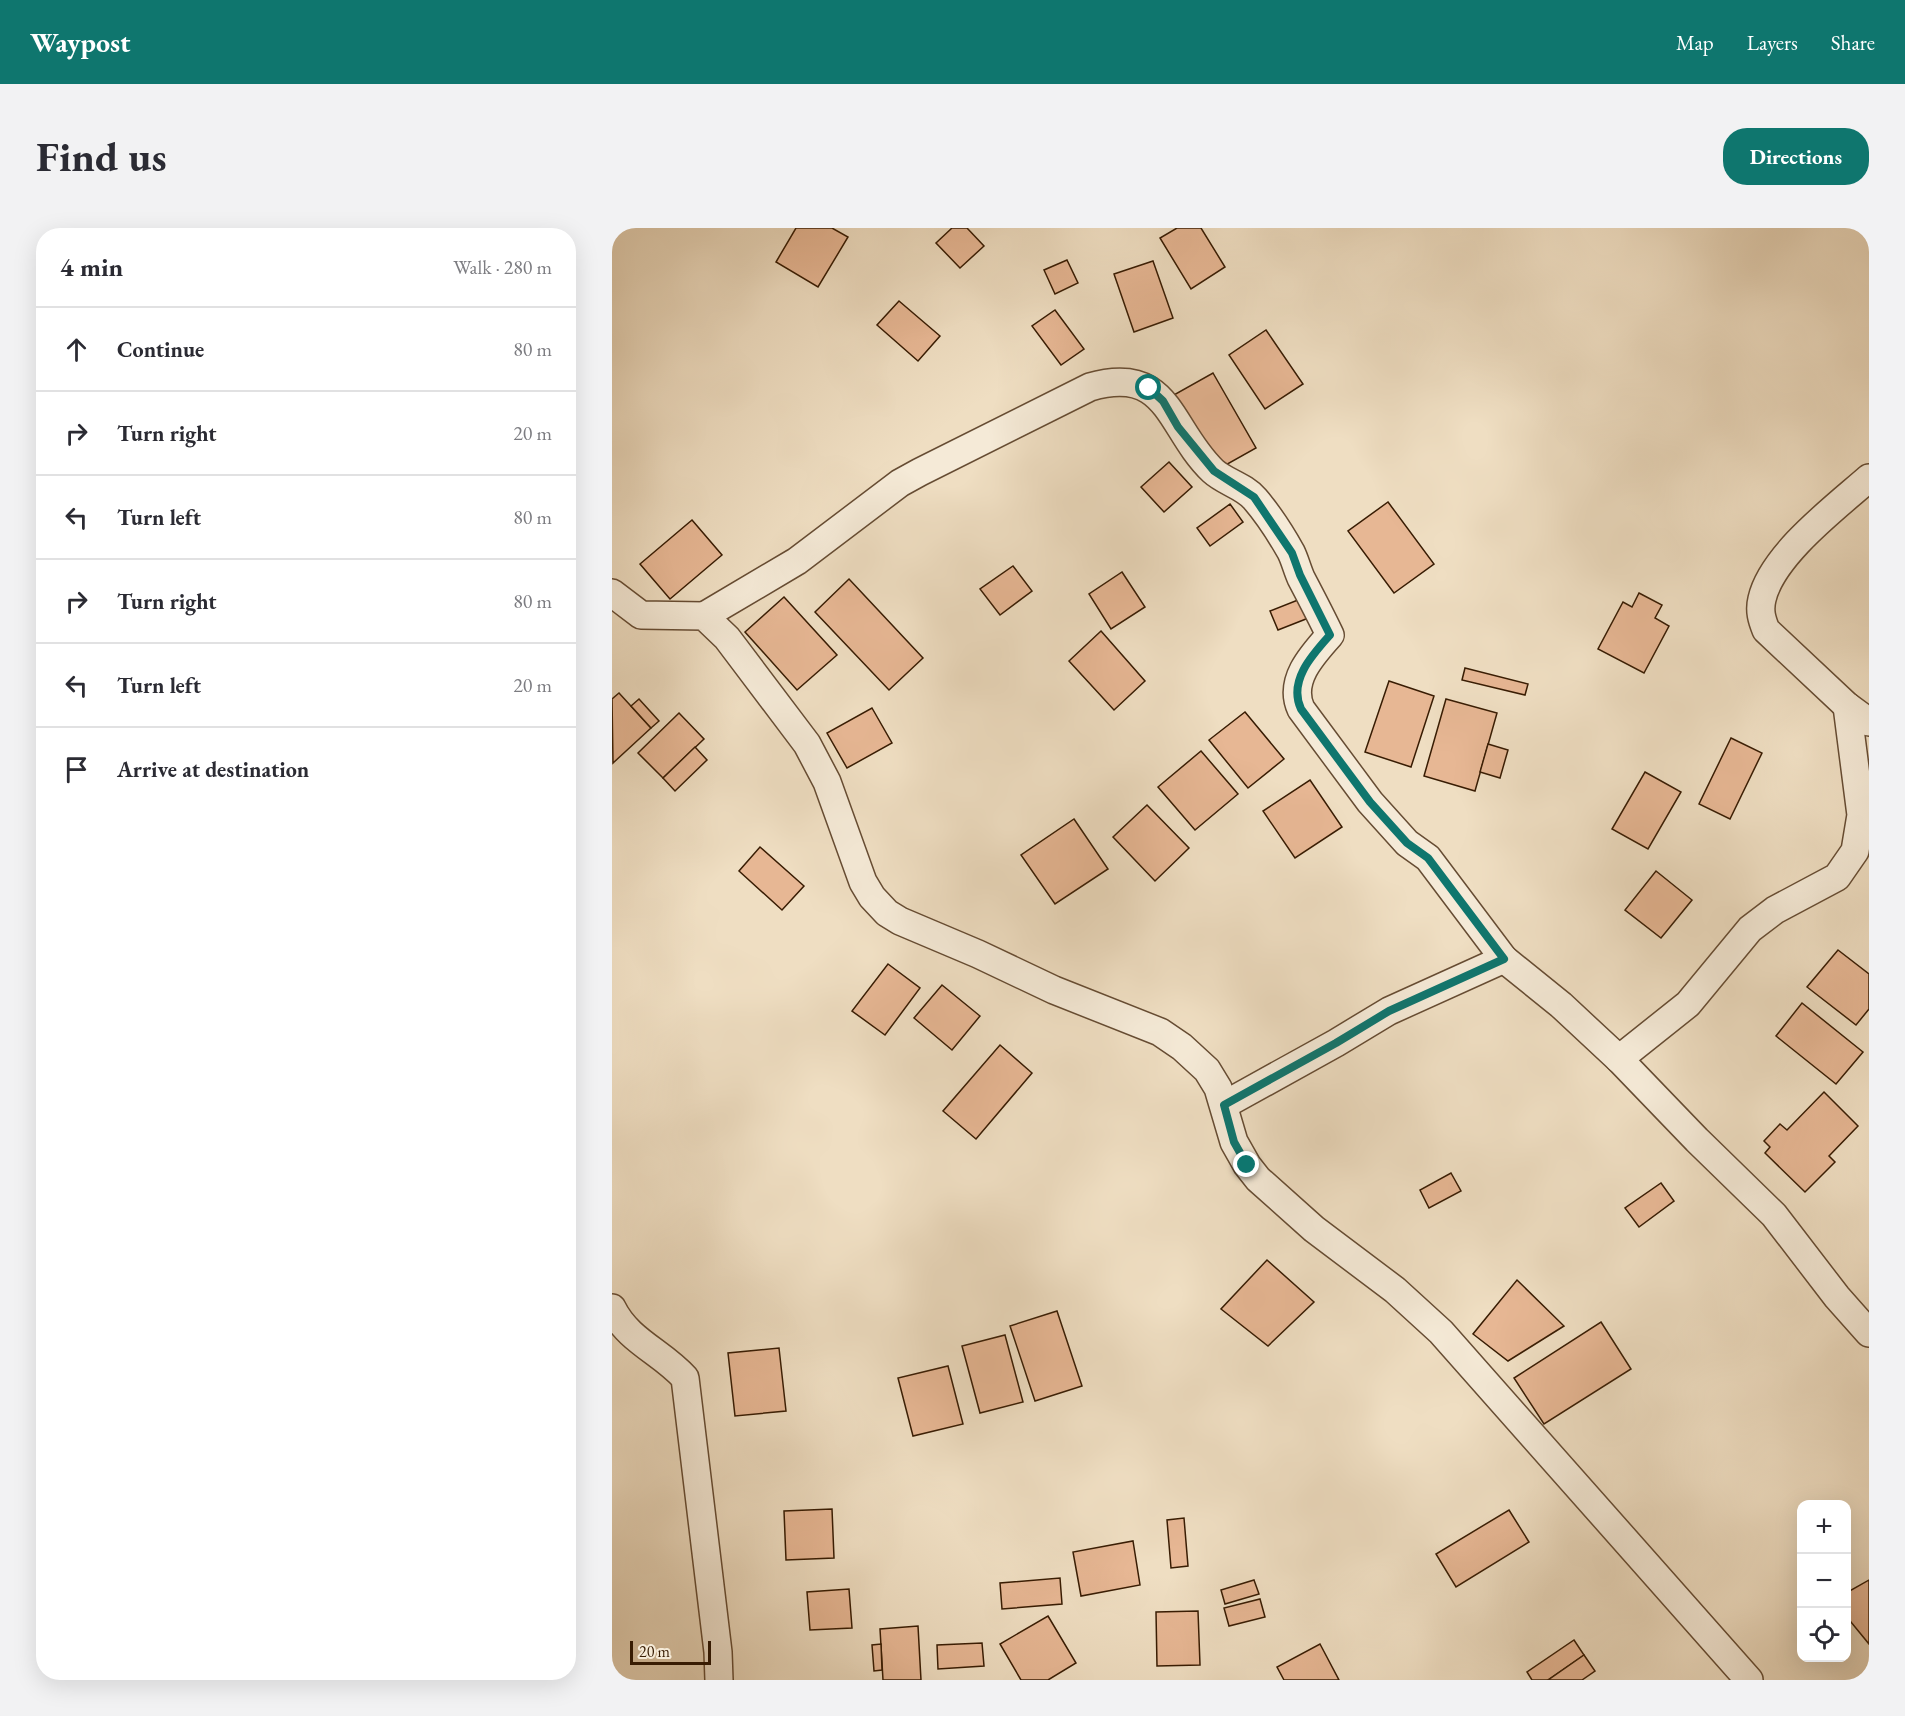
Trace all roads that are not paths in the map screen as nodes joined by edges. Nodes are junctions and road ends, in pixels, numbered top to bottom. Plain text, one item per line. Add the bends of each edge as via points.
1 (1869, 477) edge
2 (612, 593) edge
3 (704, 616) junction
4 (1847, 706) junction
5 (1869, 722) edge
6 (1504, 959) junction
7 (1620, 1059) junction
8 (1224, 1105) junction
9 (612, 1308) edge
10 (1869, 1333) edge
11 (720, 1680) edge
12 (1749, 1680) edge

1 - 4 street via 1793,546 1767,583 1761,600 1760,616 1766,630
2 - 3 street via 641,615
3 - 6 street via 797,561 920,472 1090,387 1106,382 1149,388 1163,401 1178,427 1214,471 1254,497 1292,553 1330,635 1308,660 1298,686 1301,709 1370,802 1407,843 1428,858
3 - 8 street via 728,638 807,744 827,783 863,882 887,913 1054,990 1160,1032 1207,1070
4 - 5 street
4 - 7 street via 1861,815 1855,851 1838,877 1774,910 1750,929 1688,1004
6 - 7 street
6 - 8 street via 1389,1011
7 - 10 street via 1774,1215
8 - 12 street via 1234,1142 1258,1179 1441,1332
9 - 11 street via 638,1341 685,1378

